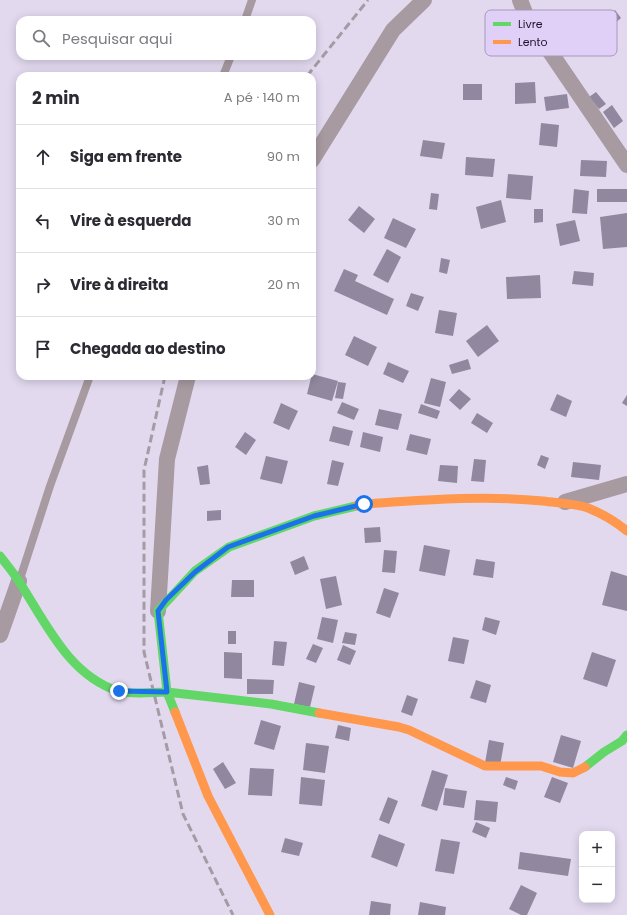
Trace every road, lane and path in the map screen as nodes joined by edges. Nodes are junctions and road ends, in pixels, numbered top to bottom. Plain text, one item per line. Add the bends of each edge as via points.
1 (252, 0) edge
2 (424, 0) edge
3 (520, 0) edge
4 (524, 10) edge
5 (247, 16) edge
6 (553, 56) edge
7 (229, 60) edge
8 (225, 72) edge
9 (316, 154) edge
10 (627, 165) edge
11 (89, 380) edge
12 (187, 380) edge
13 (627, 484) edge
14 (561, 503) junction
15 (627, 531) edge
16 (0, 556) edge
17 (19, 581) junction
18 (158, 611) junction
19 (0, 635) edge
20 (167, 692) junction
21 (627, 735) edge
22 (270, 915) edge

1 - 5 lane
2 - 9 street via 393,30
3 - 4 street
6 - 10 street
7 - 8 lane
11 - 17 lane
12 - 18 street via 167,459
13 - 14 street
14 - 15 street via 600,513
14 - 18 street via 512,498 437,499 364,504 314,516 228,547 195,572
16 - 17 street
17 - 19 street
17 - 20 street via 57,643 75,664 96,680 119,691
18 - 20 street
20 - 21 street via 271,704 399,727 485,766 541,766 573,773 622,741
20 - 22 street via 208,796

